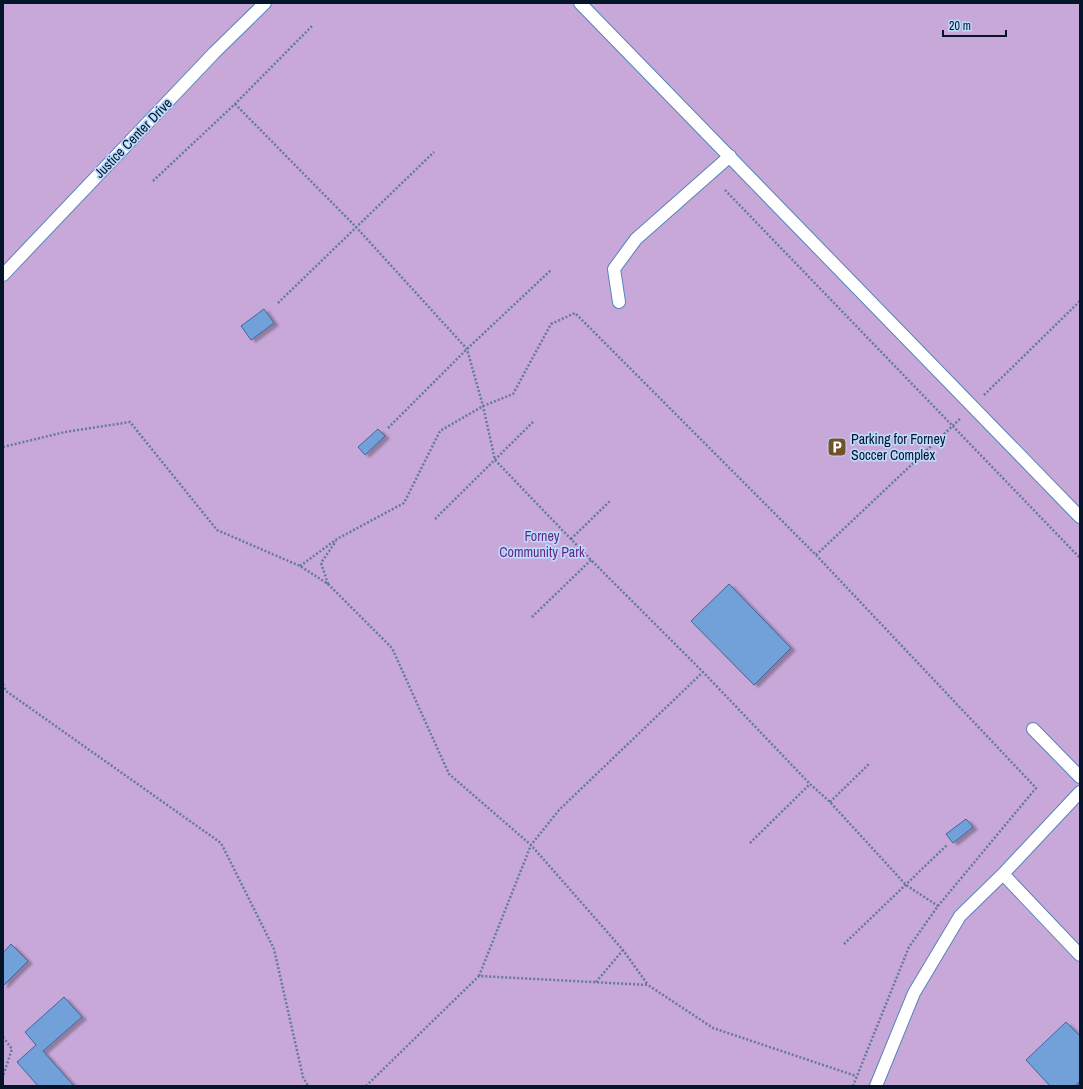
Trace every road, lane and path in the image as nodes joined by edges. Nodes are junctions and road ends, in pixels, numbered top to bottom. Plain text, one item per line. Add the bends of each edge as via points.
1 (265, 3) edge
2 (580, 3) edge
3 (312, 26) dead end
4 (235, 104) junction
5 (434, 152) dead end
6 (730, 156) junction
7 (152, 181) dead end
8 (725, 190) dead end
9 (356, 227) junction
10 (550, 270) dead end
11 (3, 275) edge
12 (1080, 301) edge
13 (619, 302) dead end
14 (278, 303) dead end
15 (467, 349) junction
16 (483, 406) junction
17 (972, 406) junction
18 (534, 421) dead end
19 (952, 426) junction
20 (388, 428) dead end
21 (3, 447) edge
22 (495, 460) junction
23 (611, 500) dead end
24 (1080, 517) edge
25 (435, 520) dead end
26 (338, 539) junction
27 (571, 539) junction
28 (816, 555) junction
29 (1080, 558) edge
30 (591, 560) junction
31 (300, 566) junction
32 (328, 584) junction
33 (532, 617) dead end
34 (703, 672) junction
35 (3, 684) edge
36 (1033, 729) dead end
37 (869, 764) dead end
38 (1080, 777) edge
39 (810, 784) junction
40 (1080, 792) edge
41 (830, 802) junction
42 (750, 843) dead end
43 (531, 845) junction
44 (947, 845) dead end
45 (1003, 874) junction
46 (906, 885) junction
47 (938, 906) junction
48 (844, 944) dead end
49 (623, 950) junction
50 (1080, 955) edge
51 (479, 976) junction
52 (596, 982) junction
53 (648, 985) junction
54 (3, 1037) edge
55 (3, 1076) edge
56 (856, 1076) junction
57 (308, 1086) edge
58 (366, 1086) edge
59 (852, 1086) edge
60 (876, 1086) edge

1 - 11 lane, Justice Center Drive via 214,53
2 - 6 lane
3 - 4 path
4 - 7 path
4 - 9 path
5 - 9 path
6 - 13 lane via 636,239 614,269
6 - 17 lane
8 - 19 path
9 - 14 path
9 - 15 path
10 - 15 path
12 - 17 path
15 - 16 path
15 - 20 path
16 - 22 path
16 - 26 path via 440,431 404,503
16 - 28 path via 513,394 551,324 575,313
17 - 19 path
17 - 24 lane
18 - 22 path
19 - 28 path
19 - 29 path
21 - 31 path via 65,432 130,422 217,530
22 - 25 path
22 - 27 path
23 - 27 path
26 - 31 path
26 - 32 path via 321,563
27 - 30 path
28 - 47 path via 1036,788
30 - 33 path
30 - 34 path
31 - 32 path
32 - 43 path via 392,648 449,774
34 - 39 path
34 - 43 path via 559,810
35 - 57 path via 6,691 221,843 274,949 303,1077
36 - 38 lane
37 - 41 path
39 - 41 path
39 - 42 path
40 - 45 lane
41 - 46 path
43 - 49 path
43 - 51 path
44 - 46 path
45 - 50 lane
45 - 60 lane via 960,916 914,993
46 - 47 path
46 - 48 path
47 - 56 path via 909,947
49 - 52 path
49 - 53 path
51 - 52 path
51 - 58 path
52 - 53 path
53 - 56 path via 713,1028
54 - 55 path via 12,1049
56 - 59 path

